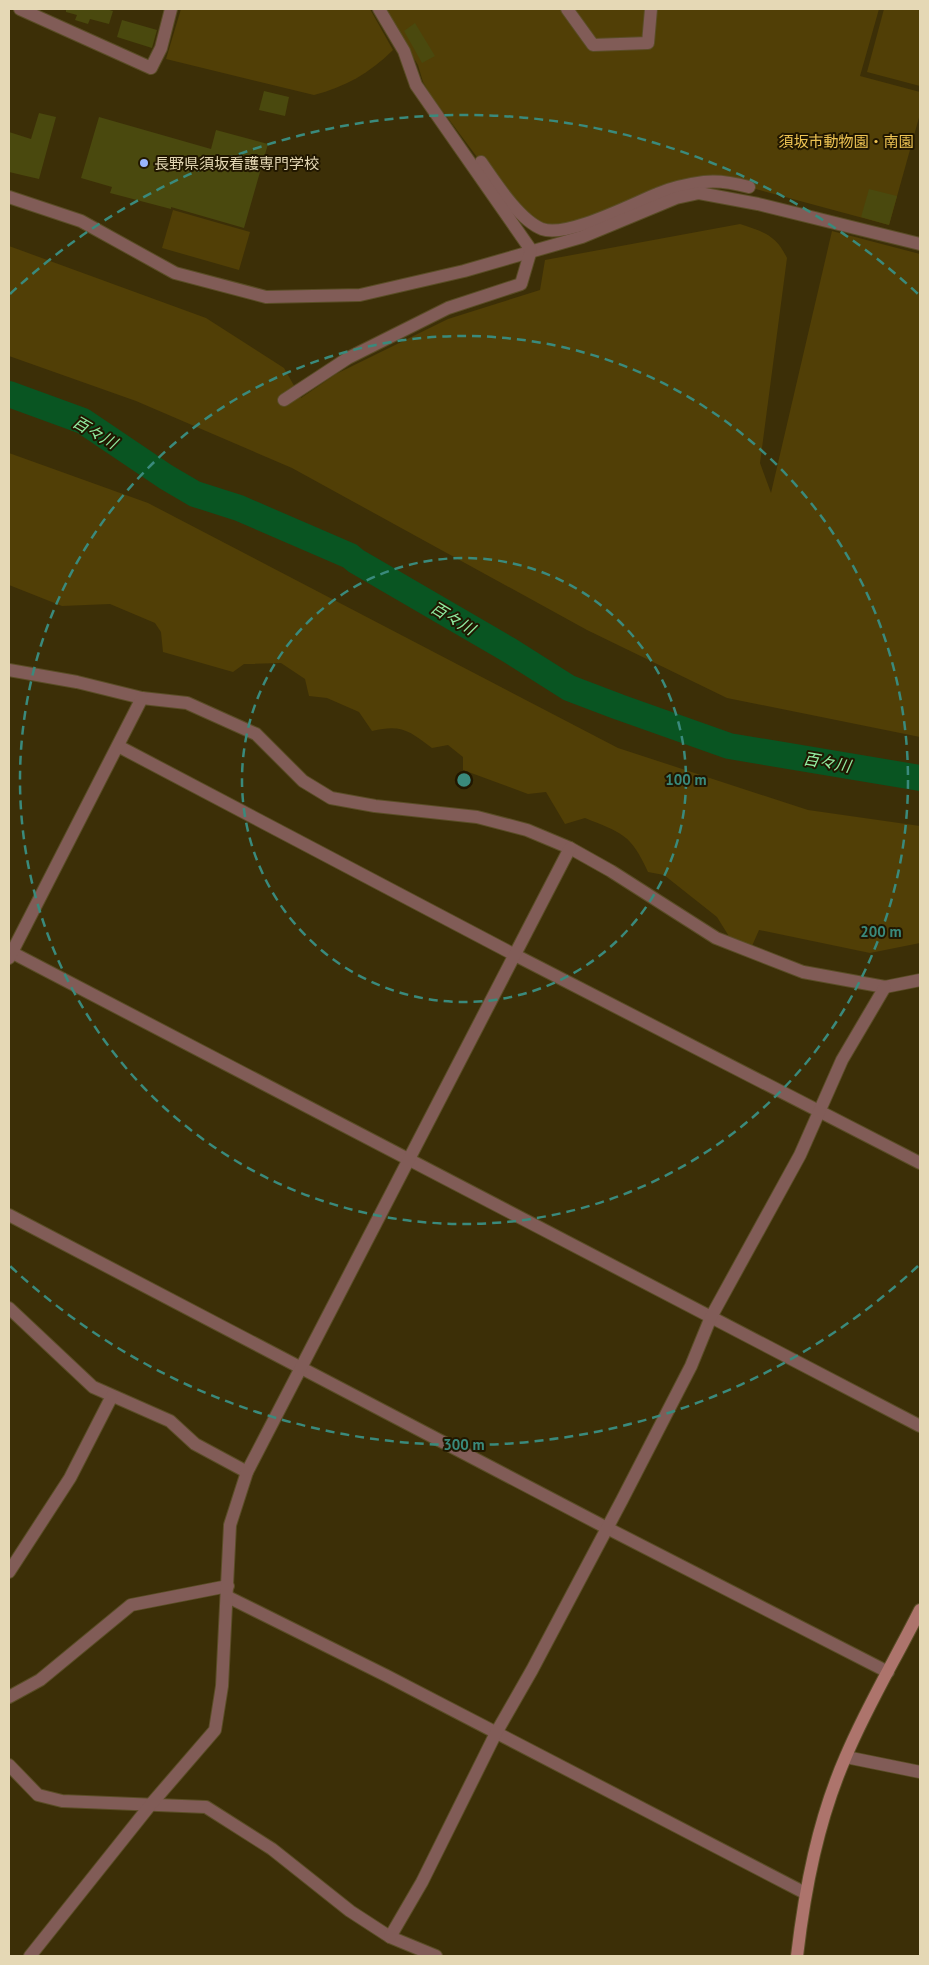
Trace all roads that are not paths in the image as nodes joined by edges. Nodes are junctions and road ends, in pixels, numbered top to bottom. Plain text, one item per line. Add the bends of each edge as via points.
1 (20, 9) edge
2 (172, 9) edge
3 (379, 9) edge
4 (567, 9) edge
5 (651, 9) edge
6 (408, 49) dead end
7 (749, 187) dead end
8 (9, 197) edge
9 (920, 244) edge
10 (531, 250) junction
11 (284, 400) dead end
12 (9, 670) edge
13 (142, 698) junction
14 (118, 746) junction
15 (570, 848) junction
16 (10, 954) edge
17 (515, 955) junction
18 (920, 980) edge
19 (885, 987) junction
20 (820, 1110) junction
21 (410, 1161) junction
22 (920, 1163) edge
23 (9, 1215) edge
24 (9, 1308) edge
25 (711, 1316) junction
26 (300, 1369) junction
27 (112, 1396) junction
28 (920, 1426) edge
29 (248, 1472) junction
30 (607, 1528) junction
31 (9, 1572) edge
32 (228, 1592) junction
33 (920, 1610) edge
34 (888, 1672) junction
35 (9, 1697) edge
36 (496, 1734) junction
37 (846, 1757) junction
38 (9, 1765) edge
39 (920, 1772) edge
40 (152, 1803) junction
41 (805, 1893) junction
42 (390, 1937) junction
43 (30, 1956) edge
44 (436, 1956) edge
45 (797, 1956) edge

1 - 2 street via 151,68 161,48
3 - 10 street via 404,51 416,85
4 - 5 street via 593,45 648,43
6 - 7 street via 430,94 506,196 529,220 543,229 580,225 691,184 726,181
8 - 10 street via 81,221 175,272 266,297 360,295 464,271
9 - 10 street via 699,192 676,198 582,237
10 - 11 street via 521,284 448,308 348,358
12 - 13 street
13 - 14 street
13 - 15 street via 187,703 256,734 303,781 331,798 476,817 527,830
14 - 16 street
14 - 17 street
15 - 17 street
15 - 19 street via 716,938 803,972
16 - 21 street
17 - 20 street
17 - 21 street
18 - 19 street
19 - 20 street via 842,1060
20 - 22 street
20 - 25 street via 800,1155
21 - 25 street
21 - 26 street
23 - 26 street
24 - 27 street via 93,1387
25 - 28 street
25 - 30 street via 691,1366
26 - 29 street
26 - 30 street
27 - 29 street via 170,1421 196,1444
27 - 31 street via 70,1478
29 - 32 street via 230,1525
30 - 34 street
30 - 36 street
32 - 35 street via 131,1605 40,1680
32 - 36 street
32 - 40 street via 222,1686 214,1730
33 - 34 street
34 - 37 street
36 - 41 street
36 - 42 street via 422,1882
37 - 39 street
37 - 41 street via 821,1828
38 - 40 street via 38,1795 62,1801
40 - 42 street via 206,1807 272,1849 350,1911
40 - 43 street
41 - 45 street
42 - 44 street

